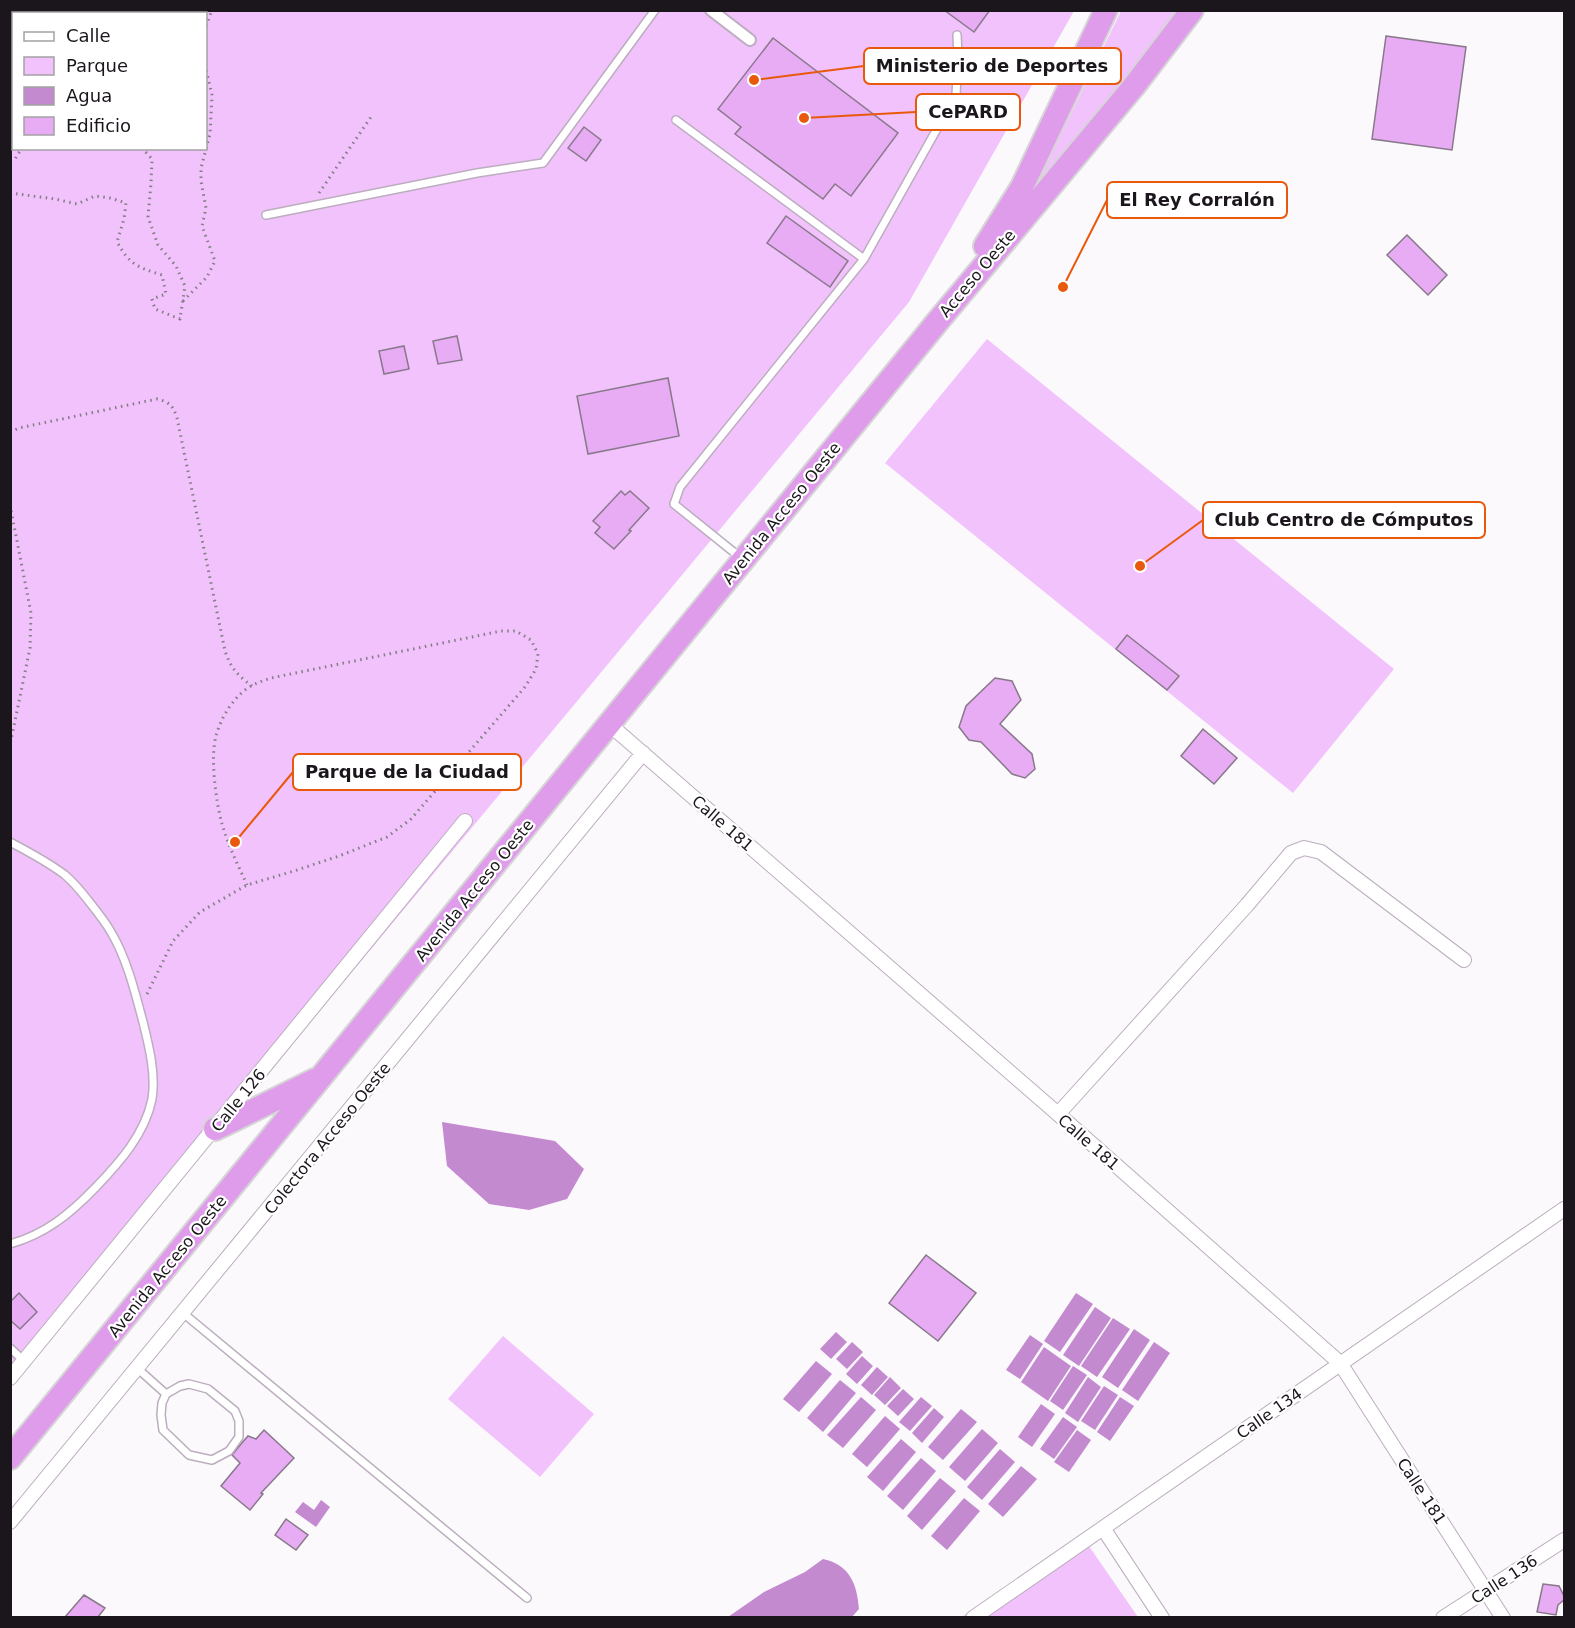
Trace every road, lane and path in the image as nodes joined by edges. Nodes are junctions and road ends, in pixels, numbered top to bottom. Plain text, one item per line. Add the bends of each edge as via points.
1 (655, 10) edge
2 (711, 10) edge
3 (1106, 10) edge
4 (1192, 10) edge
5 (957, 35) dead end
6 (750, 40) dead end
7 (207, 73) edge
8 (371, 117) dead end
9 (676, 120) dead end
10 (207, 145) edge
11 (21, 150) edge
12 (144, 150) edge
13 (206, 150) edge
14 (10, 160) edge
15 (10, 193) edge
16 (310, 207) junction
17 (266, 215) dead end
18 (864, 259) junction
19 (182, 303) junction
20 (938, 321) junction
21 (10, 432) edge
22 (10, 505) edge
23 (743, 560) junction
24 (252, 686) junction
25 (609, 724) junction
26 (10, 745) edge
27 (643, 753) junction
28 (465, 821) dead end
29 (10, 842) edge
30 (246, 885) junction
31 (1464, 960) dead end
32 (140, 1010) junction
33 (322, 1077) junction
34 (1058, 1114) junction
35 (215, 1129) junction
36 (1564, 1209) edge
37 (10, 1244) edge
38 (183, 1313) junction
39 (10, 1348) edge
40 (24, 1361) junction
41 (1340, 1363) junction
42 (137, 1368) junction
43 (10, 1378) edge
44 (166, 1394) junction
45 (10, 1458) edge
46 (10, 1522) edge
47 (1103, 1528) junction
48 (1564, 1540) edge
49 (1486, 1590) junction
50 (527, 1598) dead end
51 (973, 1617) edge
52 (1161, 1617) edge
53 (1443, 1617) edge
54 (1503, 1617) edge

1 - 16 lane via 543,164 477,173
2 - 6 street
3 - 20 highway, Acceso Oeste via 1022,187
4 - 20 highway, Acceso Oeste via 1134,86
5 - 18 lane via 956,95
7 - 10 path via 212,95
8 - 16 path
9 - 18 lane
11 - 14 path
12 - 19 path via 152,159 148,217 158,245 176,266 184,286
13 - 19 path via 201,168 206,208 202,226 215,261 207,278
15 - 19 path via 77,204 95,196 126,203 117,242 121,250 141,269 162,275 166,294 152,299 155,309 180,319
16 - 17 lane
18 - 23 lane via 680,488 674,504
20 - 23 highway, Avenida Acceso Oeste
21 - 24 path via 157,399 169,402 177,418 225,651 230,665
22 - 26 path via 31,613 30,648
23 - 25 highway, Avenida Acceso Oeste
24 - 30 path via 233,702 222,720 215,737 214,763 222,825
24 - 30 path via 271,678 501,631 516,631 531,640 538,654 536,669 525,687 411,819 387,837
25 - 27 street, Calle 181
25 - 33 highway, Avenida Acceso Oeste
27 - 34 street, Calle 181
27 - 38 street, Colectora Acceso Oeste
28 - 35 street, Calle 126
29 - 32 lane via 66,876 100,914 120,951
30 - 32 path via 200,912 174,941
31 - 34 street via 1321,852 1304,848 1291,853
32 - 37 lane via 153,1085 152,1100 133,1143 117,1166 68,1215 30,1239
33 - 35 highway
33 - 45 highway, Avenida Acceso Oeste
34 - 41 street, Calle 181
35 - 40 street, Calle 126
36 - 41 street, Calle 134
38 - 42 street, Colectora Acceso Oeste
38 - 50 lane
39 - 40 lane
40 - 43 street, Calle 126
41 - 47 street, Calle 134
41 - 49 street, Calle 181
42 - 44 lane
42 - 46 street, Colectora Acceso Oeste
44 - 44 lane via 161,1414 163,1430 189,1455 212,1460 229,1451 239,1437 235,1411 208,1389 189,1384
47 - 51 street, Calle 134
47 - 52 street
48 - 49 street, Calle 136
49 - 53 street, Calle 136
49 - 54 street, Calle 181

